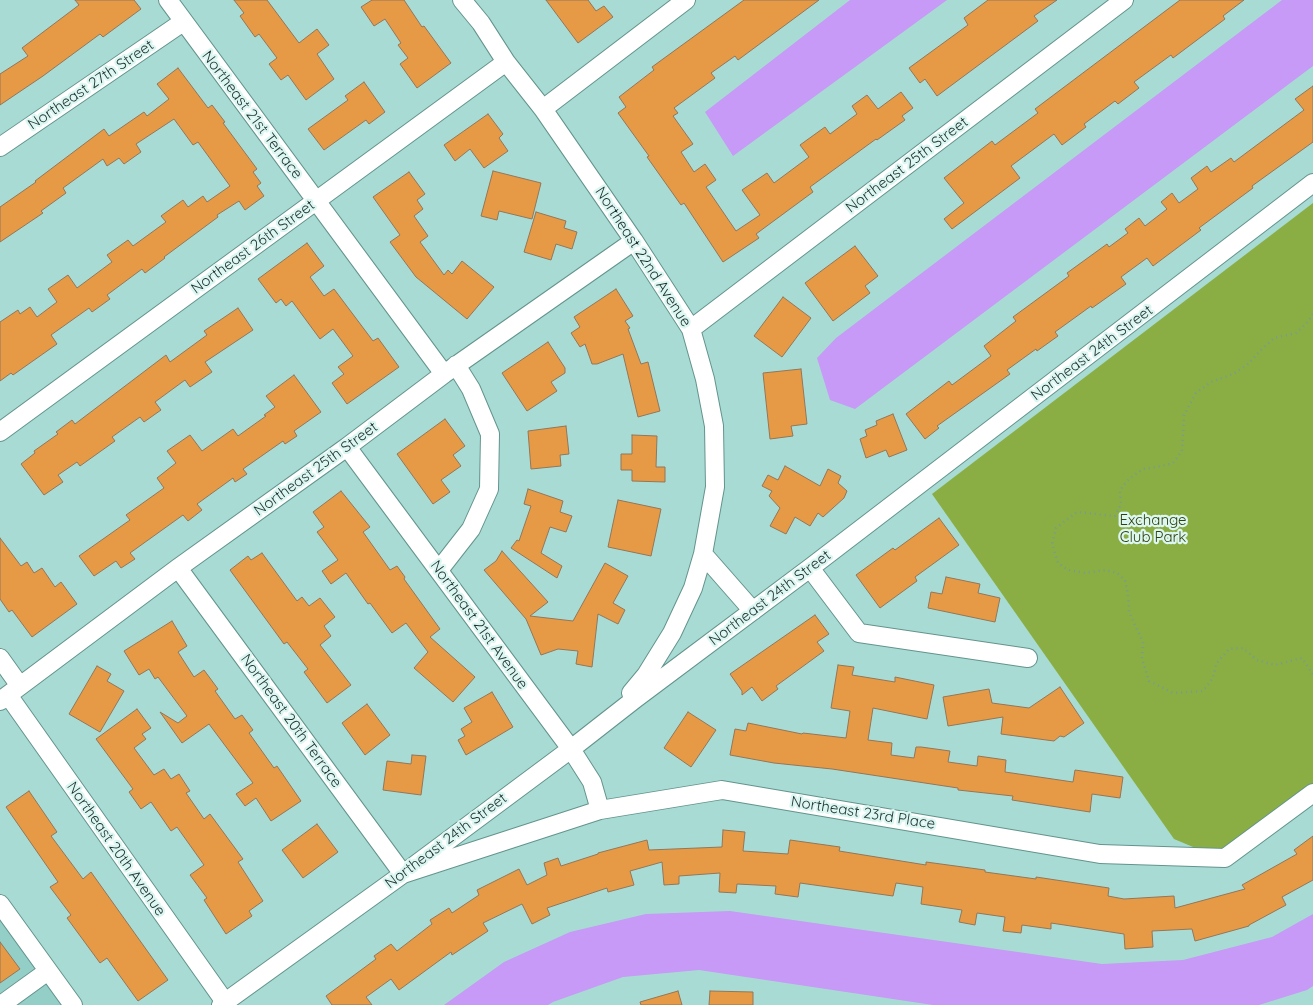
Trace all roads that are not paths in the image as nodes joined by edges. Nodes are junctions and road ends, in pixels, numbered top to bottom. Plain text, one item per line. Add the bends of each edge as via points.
1 (168, 0) edge
2 (462, 0) edge
3 (473, 0) edge
4 (686, 0) edge
5 (1124, 0) edge
6 (183, 22) junction
7 (482, 23) junction
8 (506, 62) junction
9 (543, 109) junction
10 (0, 147) edge
11 (1313, 184) edge
12 (316, 202) junction
13 (634, 241) junction
14 (691, 329) junction
15 (450, 370) junction
16 (0, 432) edge
17 (347, 447) junction
18 (703, 554) junction
19 (178, 568) junction
20 (810, 568) junction
21 (439, 570) junction
22 (753, 611) junction
23 (0, 658) edge
24 (1028, 658) dead end
25 (9, 694) edge
26 (600, 726) junction
27 (570, 749) junction
28 (1313, 794) edge
29 (600, 810) junction
30 (403, 874) junction
31 (0, 904) edge
32 (48, 971) junction
33 (69, 1004) edge
34 (223, 1004) edge
35 (1, 1005) edge

1 - 6 street, Northeast 21st Terrace
2 - 7 street, Northeast 22nd Avenue
3 - 7 street
4 - 9 street
5 - 14 street, Northeast 25th Street
6 - 10 street, Northeast 27th Street
6 - 12 street, Northeast 21st Terrace
7 - 8 street, Northeast 22nd Avenue
8 - 9 street, Northeast 22nd Avenue
8 - 12 street, Northeast 26th Street
9 - 13 street, Northeast 22nd Avenue
11 - 20 street, Northeast 24th Street
12 - 15 street, Northeast 21st Terrace
12 - 16 street, Northeast 26th Street
13 - 14 street, Northeast 22nd Avenue
13 - 15 street, Northeast 25th Street
14 - 18 street, Northeast 22nd Avenue via 714,426 715,487
15 - 17 street, Northeast 25th Street
15 - 21 street, Northeast 21st Terrace via 470,389 490,434 489,489 470,529
17 - 19 street, Northeast 25th Street
17 - 21 street, Northeast 21st Avenue
18 - 22 street
18 - 26 street, Northeast 22nd Avenue via 693,588 672,633 646,675
19 - 25 street, Northeast 25th Street
19 - 30 street, Northeast 20th Terrace
20 - 22 street, Northeast 24th Street
20 - 24 street via 859,633
21 - 27 street, Northeast 21st Avenue
22 - 26 street, Northeast 24th Street
23 - 25 street, Northeast 20th Avenue
25 - 34 street, Northeast 20th Avenue
26 - 27 street, Northeast 24th Street
27 - 29 street, Northeast 21st Avenue via 592,782
27 - 30 street, Northeast 24th Street
28 - 29 street, Northeast 23rd Place via 1225,858 1100,854 722,790
29 - 30 street, Northeast 23rd Place
30 - 34 street, Northeast 24th Street
31 - 32 street
32 - 33 street
32 - 35 street

